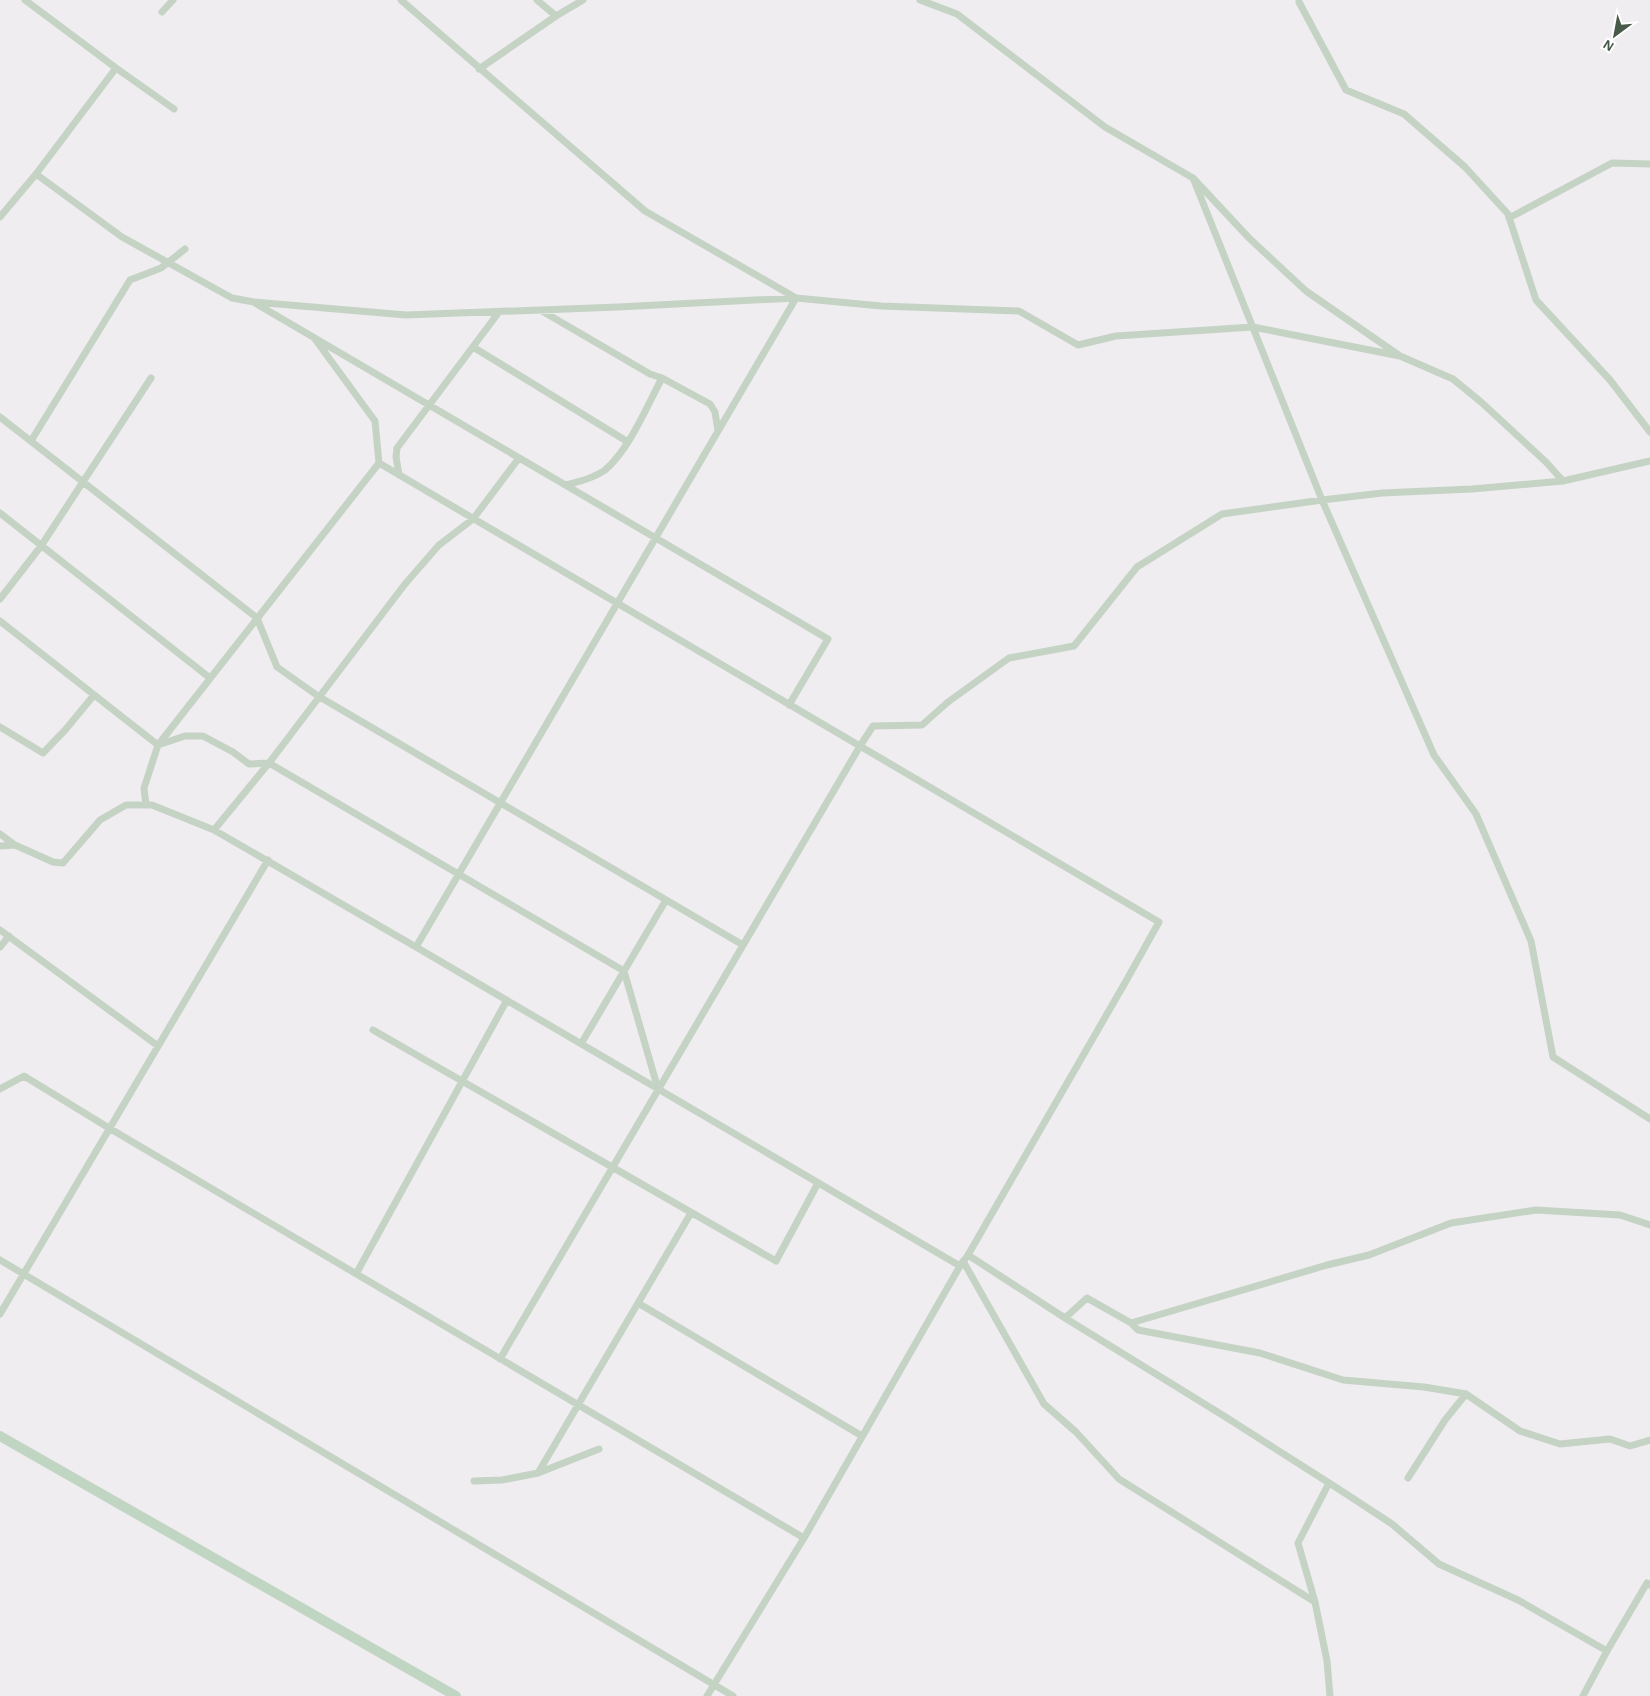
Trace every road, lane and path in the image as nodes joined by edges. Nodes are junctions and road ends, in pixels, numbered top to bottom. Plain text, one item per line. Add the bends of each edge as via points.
1 (25, 0) edge
2 (173, 0) edge
3 (401, 0) edge
4 (537, 0) edge
5 (583, 0) edge
6 (920, 0) edge
7 (1299, 2) dead end
8 (162, 12) dead end
9 (556, 16) junction
10 (116, 68) junction
11 (479, 69) junction
12 (174, 109) dead end
13 (1650, 164) edge
14 (36, 174) junction
15 (1193, 178) junction
16 (0, 217) edge
17 (1509, 218) junction
18 (185, 249) dead end
19 (167, 263) junction
20 (796, 298) junction
21 (254, 302) junction
22 (540, 310) junction
23 (499, 312) junction
24 (1252, 327) junction
25 (313, 337) junction
26 (473, 347) junction
27 (1400, 356) junction
28 (151, 378) dead end
29 (662, 378) junction
30 (429, 405) junction
31 (0, 417) edge
32 (718, 432) junction
33 (1650, 432) edge
34 (31, 442) junction
35 (628, 442) junction
36 (519, 458) junction
37 (1650, 461) edge
38 (379, 463) junction
39 (399, 475) junction
40 (1563, 481) junction
41 (83, 483) junction
42 (565, 485) junction
43 (1322, 500) junction
44 (0, 514) edge
45 (473, 519) junction
46 (656, 538) junction
47 (41, 546) junction
48 (0, 599) edge
49 (618, 604) junction
50 (257, 618) junction
51 (0, 621) edge
52 (210, 678) junction
53 (94, 694) junction
54 (318, 696) junction
55 (789, 705) junction
56 (0, 726) edge
57 (158, 745) junction
58 (860, 746) junction
59 (269, 763) junction
60 (501, 803) junction
61 (146, 805) junction
62 (214, 830) junction
63 (0, 834) edge
64 (15, 845) junction
65 (0, 846) edge
66 (268, 860) junction
67 (459, 875) junction
68 (666, 900) junction
69 (0, 930) edge
70 (9, 936) junction
71 (743, 945) junction
72 (0, 947) edge
73 (416, 947) junction
74 (624, 972) junction
75 (507, 1000) junction
76 (373, 1030) dead end
77 (581, 1044) junction
78 (158, 1046) junction
79 (462, 1081) junction
80 (0, 1089) edge
81 (658, 1089) junction
82 (1650, 1119) edge
83 (110, 1128) junction
84 (612, 1167) junction
85 (818, 1182) junction
86 (691, 1214) junction
87 (1650, 1226) edge
88 (968, 1255) junction
89 (0, 1260) edge
90 (961, 1264) junction
91 (24, 1274) junction
92 (356, 1274) junction
93 (638, 1303) junction
94 (0, 1314) edge
95 (1065, 1318) junction
96 (1131, 1323) junction
97 (500, 1359) junction
98 (1466, 1394) junction
99 (578, 1405) junction
100 (0, 1436) edge
101 (862, 1436) junction
102 (1650, 1440) edge
103 (599, 1449) dead end
104 (538, 1473) junction
105 (1408, 1478) dead end
106 (474, 1481) dead end
107 (1329, 1483) junction
108 (804, 1538) junction
109 (1650, 1585) edge
110 (1316, 1602) junction
111 (1607, 1651) junction
112 (714, 1685) junction
113 (456, 1696) edge
114 (707, 1696) edge
115 (733, 1696) edge
116 (1330, 1696) edge
117 (1583, 1696) edge

1 - 10 street
2 - 8 street
3 - 11 street
4 - 9 street
5 - 9 street
6 - 15 street via 957,14 1105,127
7 - 17 street via 1346,90 1404,114 1465,166
9 - 11 street
10 - 12 street
10 - 14 street
11 - 20 street via 645,211
13 - 17 street via 1612,163
14 - 16 street
14 - 19 street via 122,237
15 - 24 street
15 - 27 street via 1249,238 1306,291
17 - 33 street via 1536,300 1610,380
18 - 19 street
19 - 21 street via 232,298
19 - 34 street via 130,280
20 - 22 street
20 - 24 street via 882,306 1019,311 1078,345 1116,336
20 - 32 street
21 - 23 street via 406,315
21 - 25 street
22 - 23 street
22 - 29 street
23 - 26 street
24 - 27 street
24 - 43 street
25 - 30 street
25 - 38 street via 375,421
26 - 30 street
26 - 35 street
27 - 40 street via 1453,379 1482,402
28 - 41 street
29 - 32 street via 710,404 715,412
29 - 35 street
30 - 36 street
30 - 39 street via 397,448
31 - 34 street
32 - 46 street
34 - 41 street
35 - 42 street via 604,471
36 - 42 street
36 - 45 street
37 - 40 street
38 - 39 street
38 - 50 street
39 - 45 street
40 - 43 street
41 - 47 street
41 - 50 street
42 - 46 street
43 - 58 street via 1222,514 1137,567 1074,646 1009,658 922,725 873,726
43 - 82 street via 1434,755 1476,814 1531,941 1553,1057
44 - 47 street
45 - 49 street
45 - 54 street via 439,545
46 - 49 street
46 - 55 street via 828,639
47 - 48 street
47 - 52 street
49 - 55 street
49 - 60 street
50 - 52 street
50 - 54 street via 277,666
51 - 53 street
52 - 57 street
53 - 56 street via 43,753
53 - 57 street
54 - 59 street
54 - 60 street
55 - 58 street
57 - 59 street via 185,736 203,736 249,764
57 - 61 street via 144,788
58 - 71 street
58 - 88 street via 1159,922
59 - 62 street
59 - 67 street
60 - 67 street
60 - 68 street
61 - 62 street
61 - 64 street via 126,806 100,820 63,863
62 - 66 street
63 - 64 street
64 - 65 street
66 - 73 street
66 - 78 street
67 - 73 street
67 - 74 street
68 - 71 street
68 - 74 street
69 - 70 street
70 - 72 street
70 - 78 street
71 - 81 street
73 - 75 street
74 - 77 street
74 - 81 street
75 - 77 street
75 - 79 street
76 - 79 street
77 - 81 street
78 - 83 street
79 - 84 street
79 - 92 street
80 - 83 street via 24,1076
81 - 84 street
81 - 85 street
83 - 91 street
83 - 92 street
84 - 86 street
84 - 97 street
85 - 86 street via 776,1261
85 - 90 street
86 - 93 street
87 - 96 street via 1620,1216 1536,1210 1451,1223 1369,1255
88 - 90 street
88 - 95 street
89 - 91 street
90 - 101 street
90 - 110 street via 1044,1404 1076,1432 1119,1479
91 - 94 street
91 - 112 street
92 - 97 street
93 - 99 street
93 - 101 street
95 - 96 street via 1087,1298
95 - 107 street
96 - 98 street via 1138,1330 1260,1352 1343,1380
97 - 99 street
98 - 102 street via 1520,1431 1560,1444 1610,1439 1630,1446
98 - 105 street via 1445,1420
99 - 104 street
99 - 108 street
100 - 113 main road
101 - 108 street
103 - 104 street
104 - 106 street
107 - 110 street via 1298,1543
107 - 111 street via 1392,1524 1439,1564 1518,1600
108 - 112 street
109 - 111 street via 1647,1584
110 - 116 street via 1328,1661
111 - 117 street
112 - 114 street
112 - 115 street

